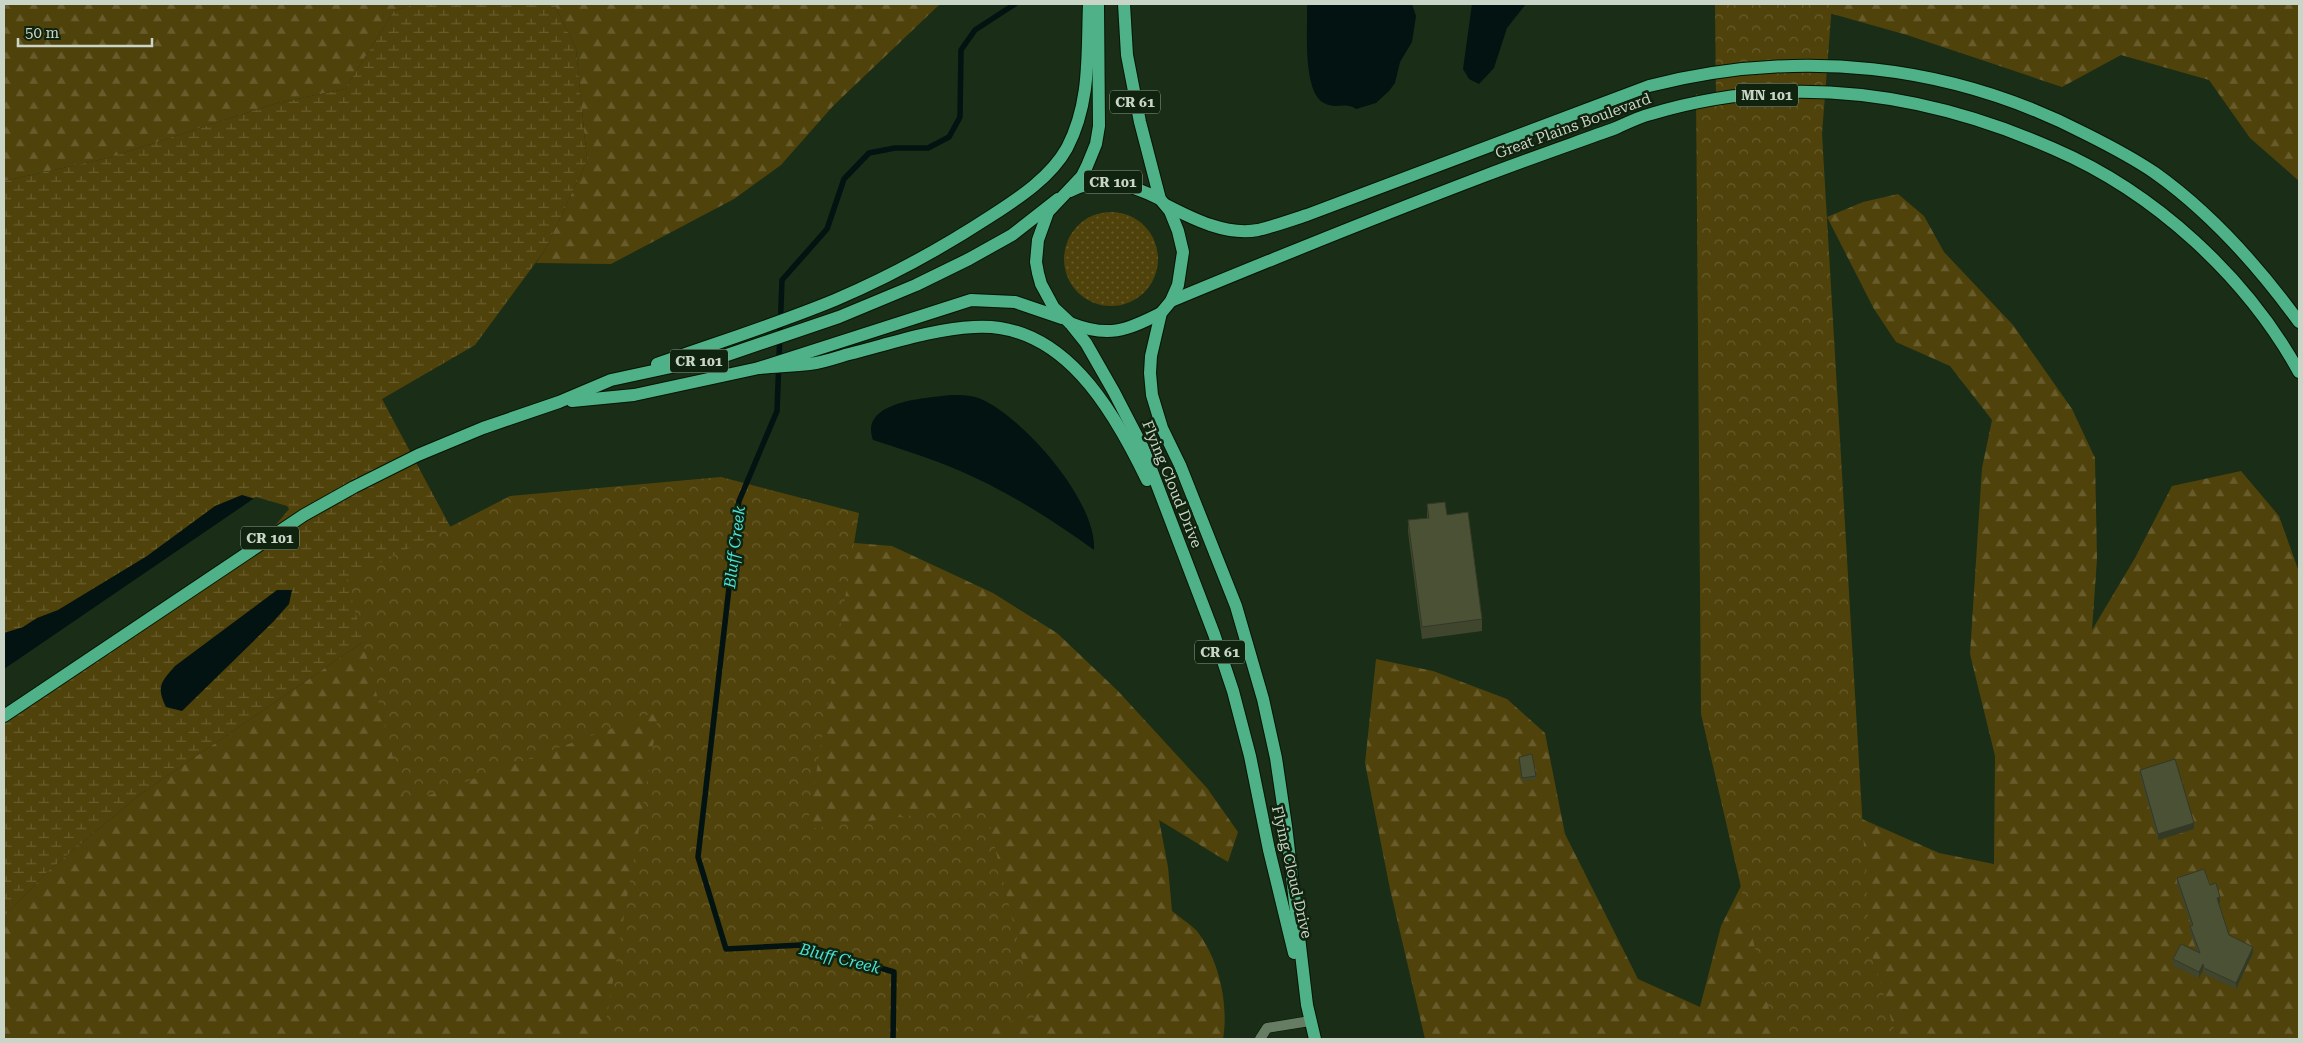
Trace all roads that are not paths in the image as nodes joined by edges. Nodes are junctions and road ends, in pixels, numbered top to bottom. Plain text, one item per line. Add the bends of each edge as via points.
1 (1124, 4) edge
2 (1093, 7) edge
3 (1062, 196) junction
4 (1163, 202) junction
5 (1171, 301) junction
6 (1161, 313) junction
7 (1067, 321) junction
8 (2299, 322) edge
9 (760, 368) junction
10 (2299, 372) edge
11 (611, 380) junction
12 (559, 402) junction
13 (1184, 556) junction
14 (4, 716) edge
15 (1307, 1005) junction
16 (1310, 1021) junction
17 (1260, 1039) edge
18 (1315, 1039) edge

1 - 4 main road, Flying Cloud Drive / CR 61 via 1132,86
2 - 3 main road, Flying Cloud Drive / CR 61 via 1098,135 1088,166
2 - 11 main road via 1088,83 1082,110 1066,150 1036,184 975,226 902,268 835,300
3 - 4 main road, CR 101 via 1083,185 1111,181 1138,188
3 - 7 main road, Flying Cloud Drive / CR 61 via 1048,212 1040,230 1036,262 1041,284 1054,308
3 - 11 main road, CR 101 via 1012,235 969,259 839,317 728,355
4 - 5 main road, Flying Cloud Drive / CR 61 via 1178,231 1183,252 1178,285
4 - 8 main road, Great Plains Boulevard / MN 101 via 1192,218 1219,227 1257,230 1307,215 1649,86 1772,65 1866,67 1957,84 2002,97 2066,124 2130,157 2180,194 2222,232 2260,271
5 - 6 main road, Flying Cloud Drive / CR 61
5 - 10 main road, Great Plains Boulevard / MN 101 via 1382,215 1651,114 1723,98 1847,93 1905,101 1975,118 2069,155 2120,184 2171,220 2242,292 2284,346
6 - 7 main road, CR 101 via 1118,331 1096,331
6 - 15 main road, Flying Cloud Drive / CR 61 via 1151,356 1152,395 1162,428 1236,606 1263,699 1286,826
7 - 9 main road, CR 101 via 1015,302 971,300
7 - 13 main road, Flying Cloud Drive / CR 61 via 1086,343 1143,448
9 - 12 main road, CR 101 via 634,395
9 - 13 main road via 817,363 950,329 975,326 1015,331 1046,345 1081,374 1119,426
11 - 12 main road, CR 101
12 - 14 main road, CR 101 via 418,455 304,515
13 - 15 main road, Flying Cloud Drive / CR 61 via 1214,634 1240,716
15 - 16 main road, Flying Cloud Drive / CR 61
16 - 17 lane via 1267,1028
16 - 18 main road, Flying Cloud Drive / CR 61

